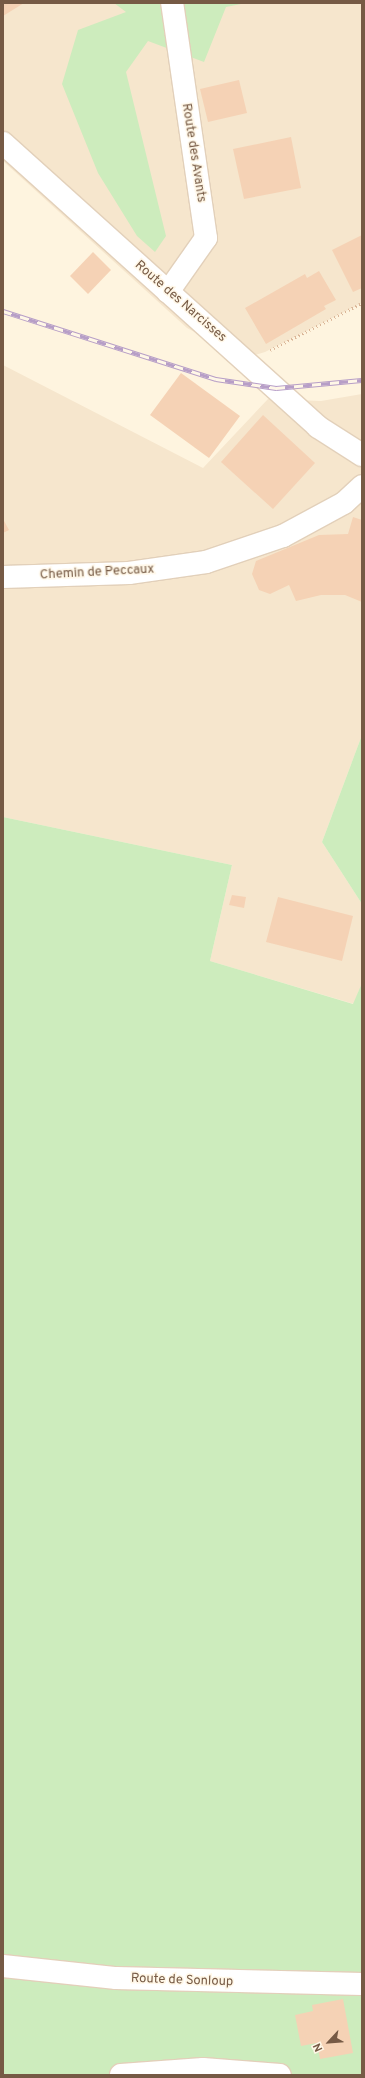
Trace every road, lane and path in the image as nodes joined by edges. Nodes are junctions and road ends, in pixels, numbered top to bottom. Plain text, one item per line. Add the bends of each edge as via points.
1 (172, 3) edge
2 (3, 143) edge
3 (168, 292) junction
4 (362, 303) edge
5 (244, 358) junction
6 (362, 455) edge
7 (362, 486) edge
8 (3, 577) edge
9 (3, 1966) edge
10 (362, 1984) edge
11 (121, 2075) edge
12 (280, 2075) edge

1 - 3 street, Route des Avants via 206,238
2 - 3 street, Route des Narcisses
3 - 5 street, Route des Narcisses
4 - 5 path via 265,352
5 - 6 street, Route des Narcisses via 318,427
7 - 8 street, Chemin de Peccaux via 344,503 283,536 206,562 129,574
9 - 10 street, Route de Sonloup via 132,1979
11 - 12 street via 203,2069

